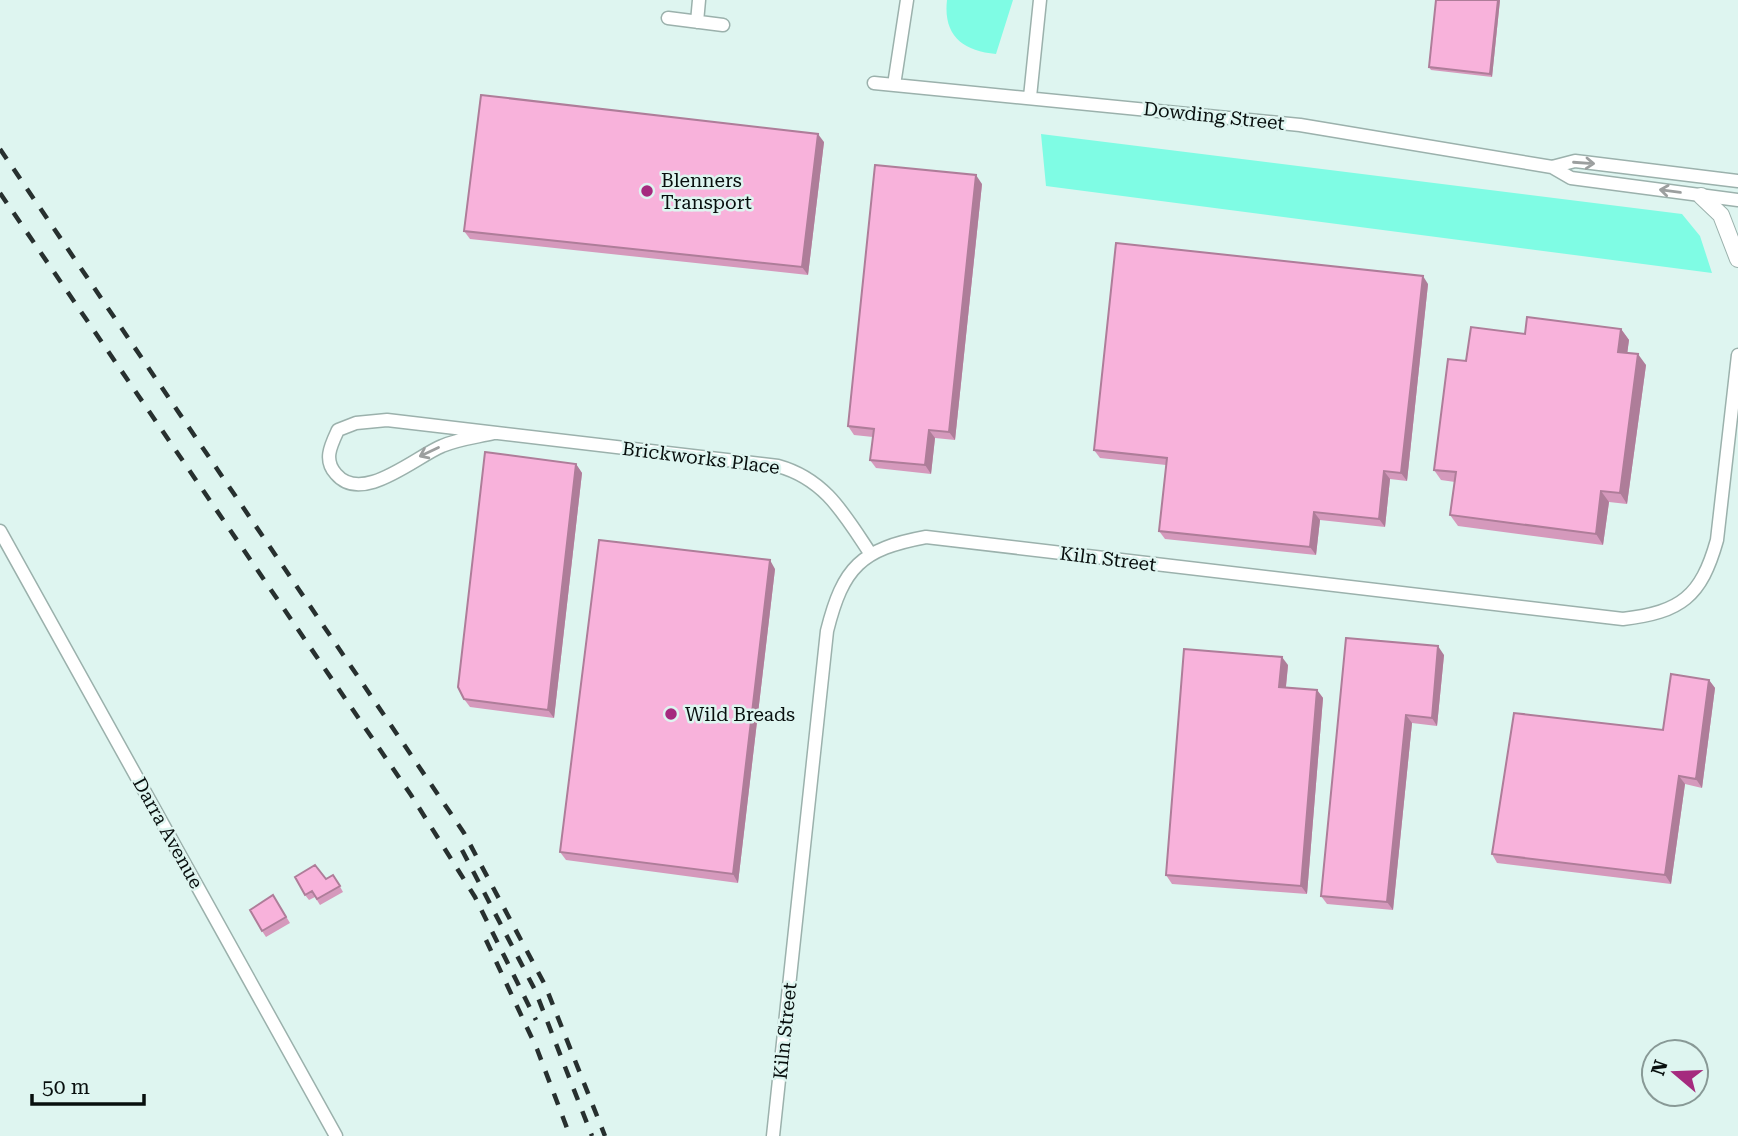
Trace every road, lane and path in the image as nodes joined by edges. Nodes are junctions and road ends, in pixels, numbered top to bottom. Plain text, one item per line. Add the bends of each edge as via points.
1 (699, 0) edge
2 (907, 0) edge
3 (1040, 0) edge
4 (668, 18) dead end
5 (697, 22) junction
6 (723, 25) dead end
7 (874, 83) dead end
8 (894, 85) junction
9 (1030, 97) junction
10 (1552, 167) junction
11 (1738, 181) edge
12 (1701, 195) junction
13 (1738, 200) edge
14 (1738, 259) edge
15 (1738, 355) edge
16 (494, 433) junction
17 (0, 531) edge
18 (870, 553) junction
19 (336, 1136) edge
20 (773, 1136) edge

1 - 5 street
2 - 8 street
3 - 9 street
4 - 5 street
5 - 6 street
7 - 8 street, Dowding Street
8 - 9 street, Dowding Street
9 - 10 street, Dowding Street via 1300,125
10 -> 11 street, Dowding Street via 1575,161
12 -> 10 street, Dowding Street via 1571,178
12 - 13 street, Dowding Street
12 - 14 street via 1721,215
15 - 18 street, Kiln Street via 1710,568 1685,601 1660,615 1610,618 926,537
16 -> 16 street, Brickworks Place via 445,444 375,483 356,485 341,480 332,469 328,452 338,430 356,423 387,421
16 - 18 street, Brickworks Place via 797,471 832,497
17 - 19 street, Darra Avenue
18 - 20 street, Kiln Street via 836,594 827,631

